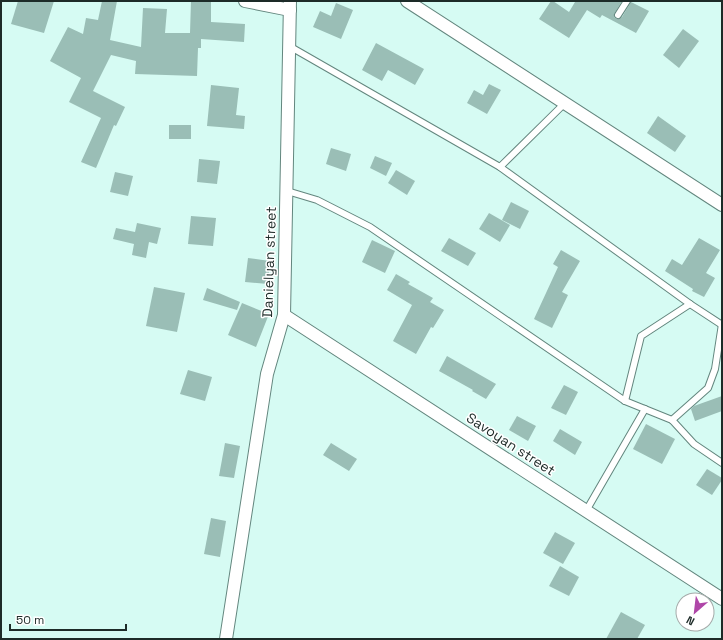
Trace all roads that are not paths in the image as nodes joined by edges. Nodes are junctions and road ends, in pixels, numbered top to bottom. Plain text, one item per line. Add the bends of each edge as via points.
1 (245, 1) edge
2 (407, 1) edge
3 (627, 1) edge
4 (290, 6) edge
5 (618, 15) dead end
6 (289, 46) junction
7 (565, 103) junction
8 (500, 168) junction
9 (286, 191) junction
10 (722, 205) edge
11 (690, 304) junction
12 (284, 315) junction
13 (722, 325) edge
14 (625, 400) junction
15 (645, 409) junction
16 (672, 420) junction
17 (722, 463) edge
18 (586, 511) junction
19 (722, 599) edge
20 (226, 639) edge

1 - 4 street
2 - 7 street
3 - 5 lane
4 - 6 street, Danielyan street
6 - 8 lane
6 - 9 street, Danielyan street
7 - 8 lane
7 - 10 street
8 - 11 lane
9 - 12 street, Danielyan street
9 - 14 lane via 317,200 370,227
11 - 13 lane
11 - 14 lane via 642,336
12 - 18 street, Savoyan street
12 - 20 street, Danielyan street via 267,374
13 - 16 lane via 715,369 708,388
14 - 15 lane
15 - 16 lane
15 - 18 lane
16 - 17 lane via 694,444
18 - 19 street, Savoyan street

